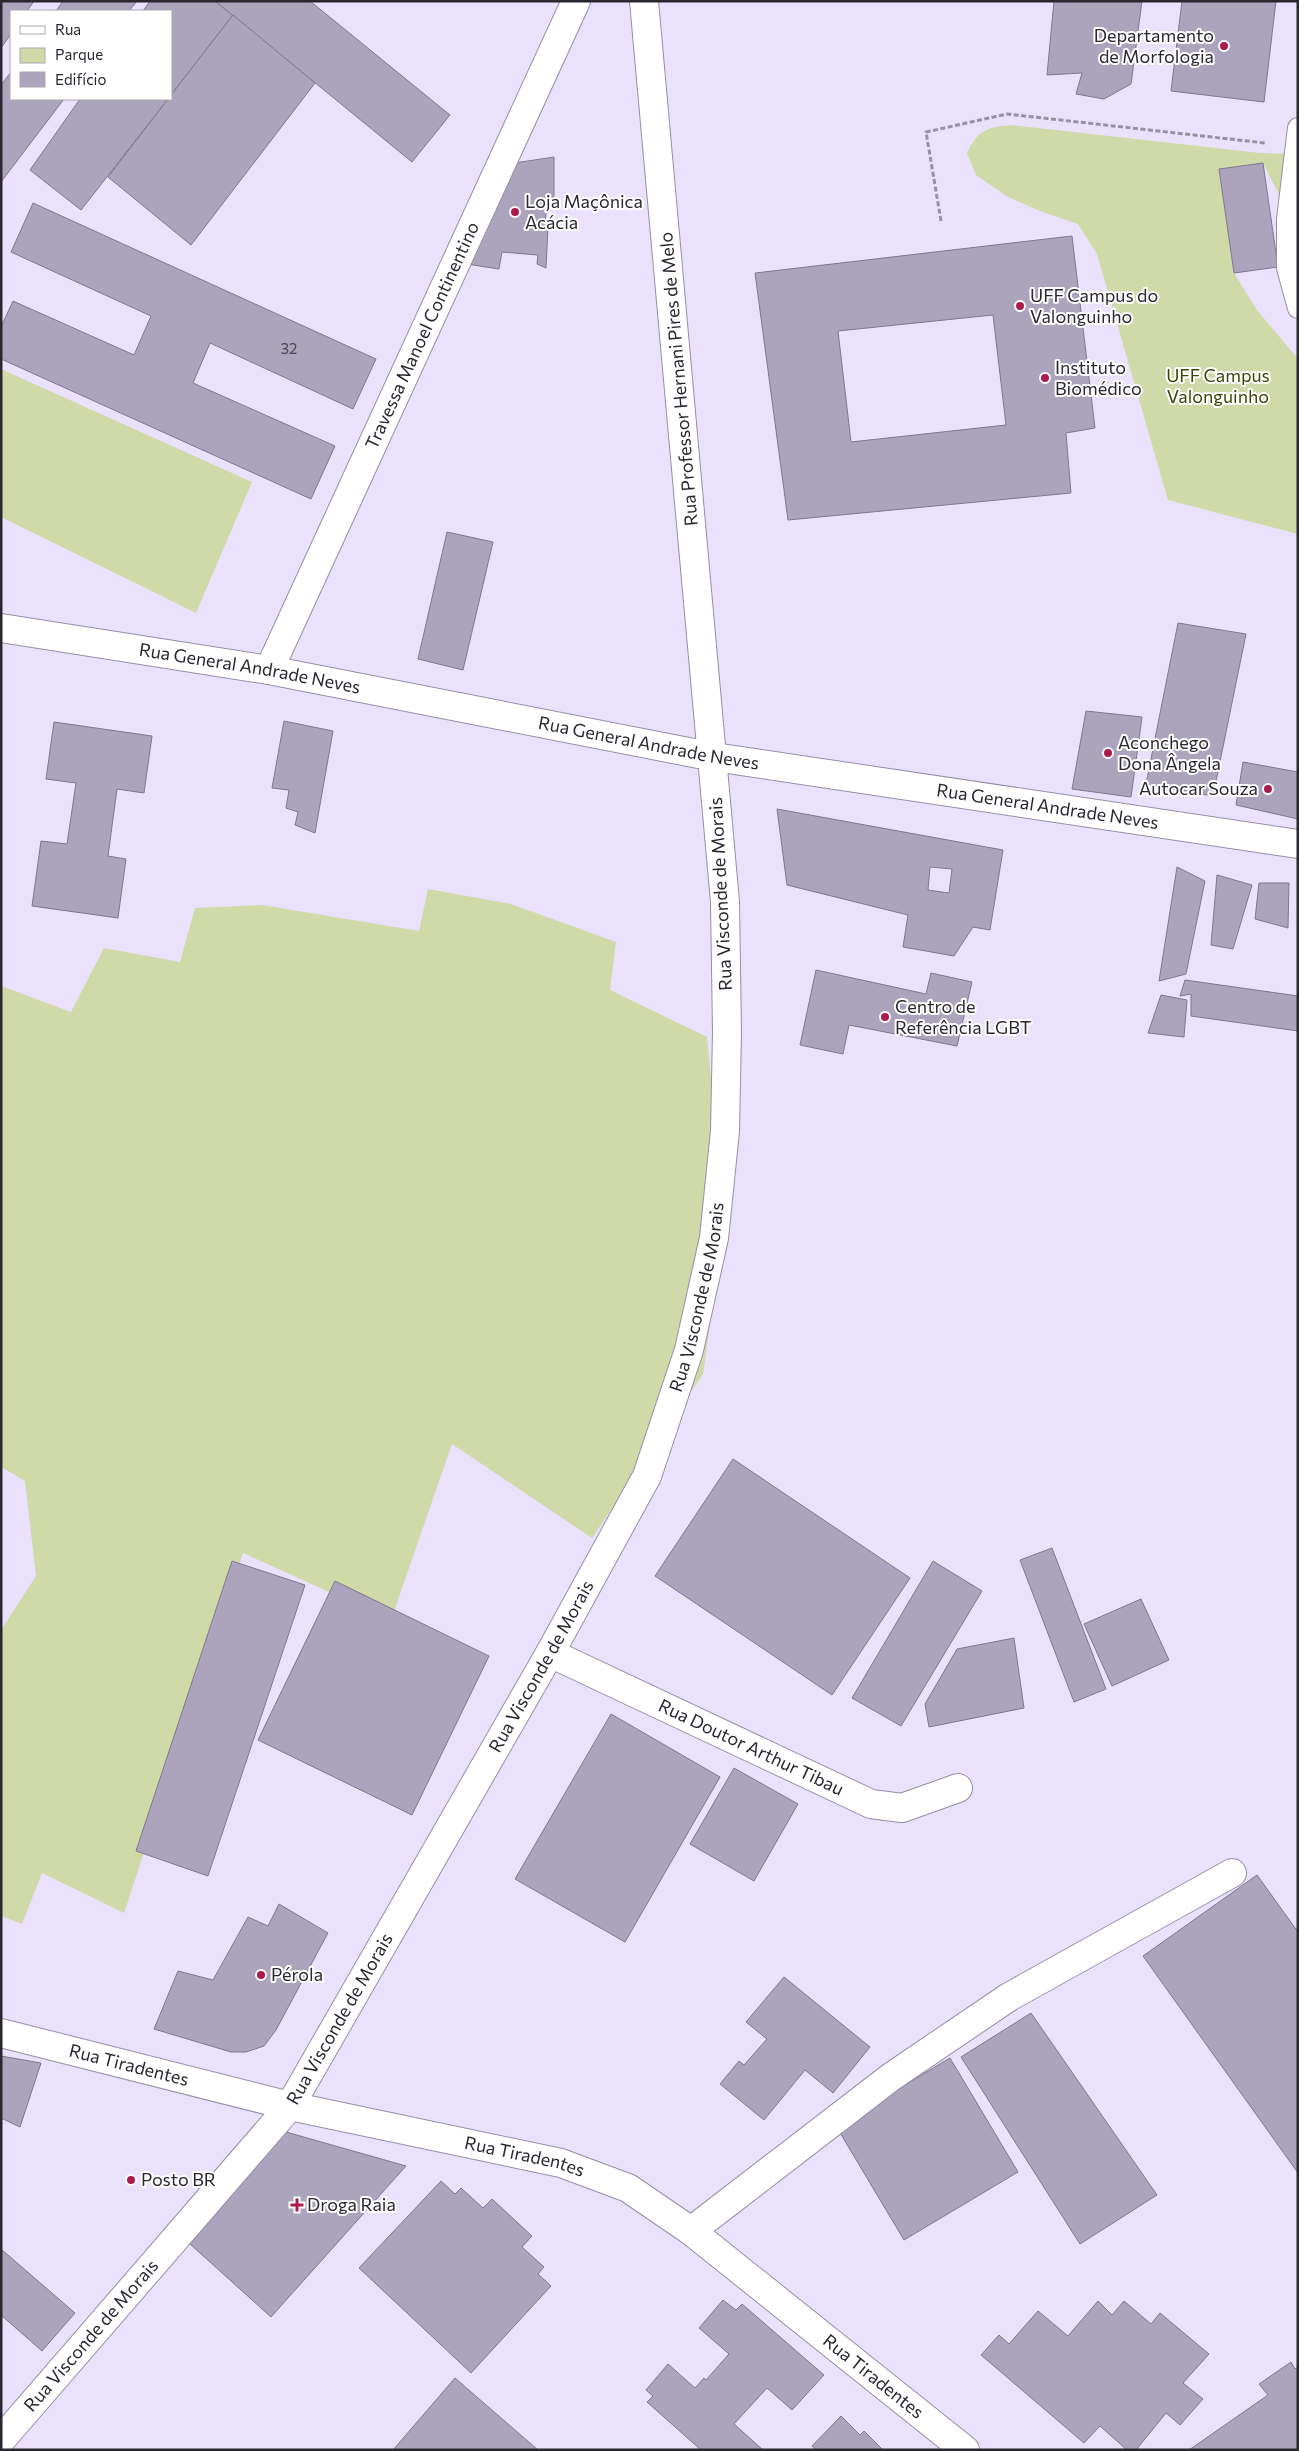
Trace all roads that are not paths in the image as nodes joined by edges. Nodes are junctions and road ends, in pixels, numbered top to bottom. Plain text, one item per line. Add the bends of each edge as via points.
1 (576, 1) edge
2 (644, 1) edge
3 (1297, 137) edge
4 (1298, 308) edge
5 (1, 628) edge
6 (268, 670) junction
7 (714, 757) junction
8 (1298, 844) edge
9 (550, 1653) junction
10 (958, 1788) dead end
11 (1232, 1874) dead end
12 (1, 2033) edge
13 (290, 2106) junction
14 (691, 2231) junction
15 (1, 2440) edge
16 (965, 2450) edge

1 - 6 street, Travessa Manoel Continentino
2 - 7 street, Rua Professor Hernani Pires de Melo
3 - 4 lane via 1287,219 1288,268
5 - 6 street, Rua General Andrade Neves
6 - 7 street, Rua General Andrade Neves
7 - 8 street, Rua General Andrade Neves
7 - 9 street, Rua Visconde de Morais via 725,902 727,1032 725,1131 714,1238 689,1350 647,1476
9 - 10 street, Rua Doutor Arthur Tibau via 871,1804 902,1808
9 - 13 street, Rua Visconde de Morais
11 - 14 street via 1009,1997 891,2076
12 - 13 street, Rua Tiradentes
13 - 14 street, Rua Tiradentes via 561,2163 628,2188
13 - 15 street, Rua Visconde de Morais
14 - 16 street, Rua Tiradentes

